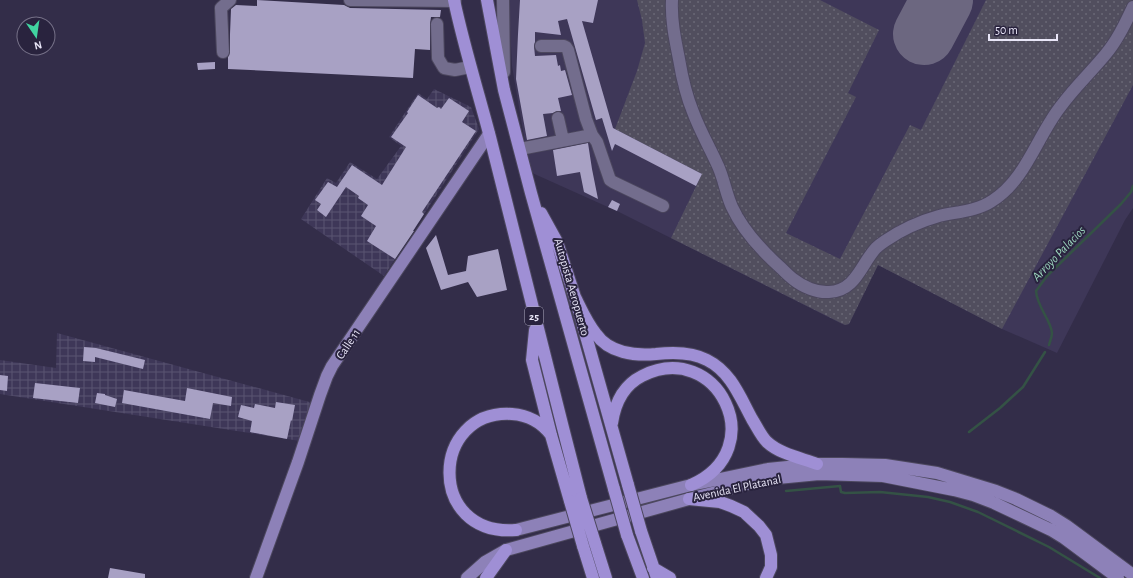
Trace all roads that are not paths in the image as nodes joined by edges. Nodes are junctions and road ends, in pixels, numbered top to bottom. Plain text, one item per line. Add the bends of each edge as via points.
1 (230, 0) edge
2 (350, 0) edge
3 (455, 0) edge
4 (487, 0) edge
5 (503, 0) edge
6 (672, 0) edge
7 (1133, 8) edge
8 (438, 24) dead end
9 (541, 46) dead end
10 (223, 52) dead end
11 (470, 67) junction
12 (504, 90) junction
13 (558, 118) dead end
14 (489, 134) junction
15 (592, 135) junction
16 (563, 140) junction
17 (520, 149) junction
18 (531, 193) junction
19 (662, 206) dead end
20 (575, 297) junction
21 (536, 323) junction
22 (613, 432) junction
23 (551, 435) junction
24 (817, 464) junction
25 (691, 485) junction
26 (576, 499) junction
27 (689, 499) junction
28 (516, 530) joint
29 (589, 545) junction
30 (506, 550) junction
31 (655, 573) edge
32 (1133, 575) edge
33 (256, 578) edge
34 (466, 578) edge
35 (486, 578) edge
36 (593, 578) edge
37 (606, 578) edge
38 (643, 578) edge
39 (670, 578) edge
40 (766, 578) edge
41 (1118, 578) edge

1 - 10 street via 221,8
2 - 3 street
3 - 11 highway, 25
4 - 12 highway, Autopista Aeropuerto
5 - 12 street
6 - 7 street via 674,37 686,94 719,167 740,222 752,238 793,279 806,287 831,292 844,288 855,279 876,248 892,236 937,217 980,207 1001,195 1015,181 1061,105 1106,54 1124,28
8 - 11 street via 438,58 444,68 455,70
9 - 15 street via 564,46 568,50
11 - 14 highway, 25
12 - 17 highway, Autopista Aeropuerto
13 - 16 street
14 - 21 highway, 25
14 - 33 main road, Calle 11 via 332,366
15 - 16 street
15 - 19 street via 597,142 610,180
16 - 17 street
17 - 18 highway, Autopista Aeropuerto
18 - 20 highway via 557,242
18 - 38 highway, Autopista Aeropuerto, bridge via 627,535
20 - 22 highway
20 - 24 highway via 596,335 611,348 644,355 671,352 690,355 706,359 722,368 733,382 758,431 767,442 775,448
21 - 23 highway via 532,360
21 - 26 highway, 25
22 - 25 highway via 616,405 626,390 639,378 656,370 675,368 693,372 709,381 721,394 729,411 731,438 720,464 707,476
22 - 31 highway, bridge
23 - 26 highway
23 - 28 highway via 546,428 532,420 516,415 500,415 484,419 470,428 458,441 452,456 450,480 454,496 463,510 483,525 499,530
24 - 25 main road, Avenida El Platanal via 768,469
24 - 32 main road, Avenida El Platanal via 902,467 938,473 996,491 1067,526
25 - 28 main road, Avenida El Platanal
26 - 29 highway, 25, bridge
27 - 30 main road, Avenida El Platanal
27 - 40 highway via 720,502 731,506 744,512 759,526 766,535 771,555 771,566
27 - 41 main road, Avenida El Platanal via 767,479 819,474 901,479 954,490 994,503 1051,530
29 - 36 highway
29 - 37 highway, 25
30 - 34 main road, Avenida El Platanal via 485,562
30 - 35 highway
31 - 39 highway

